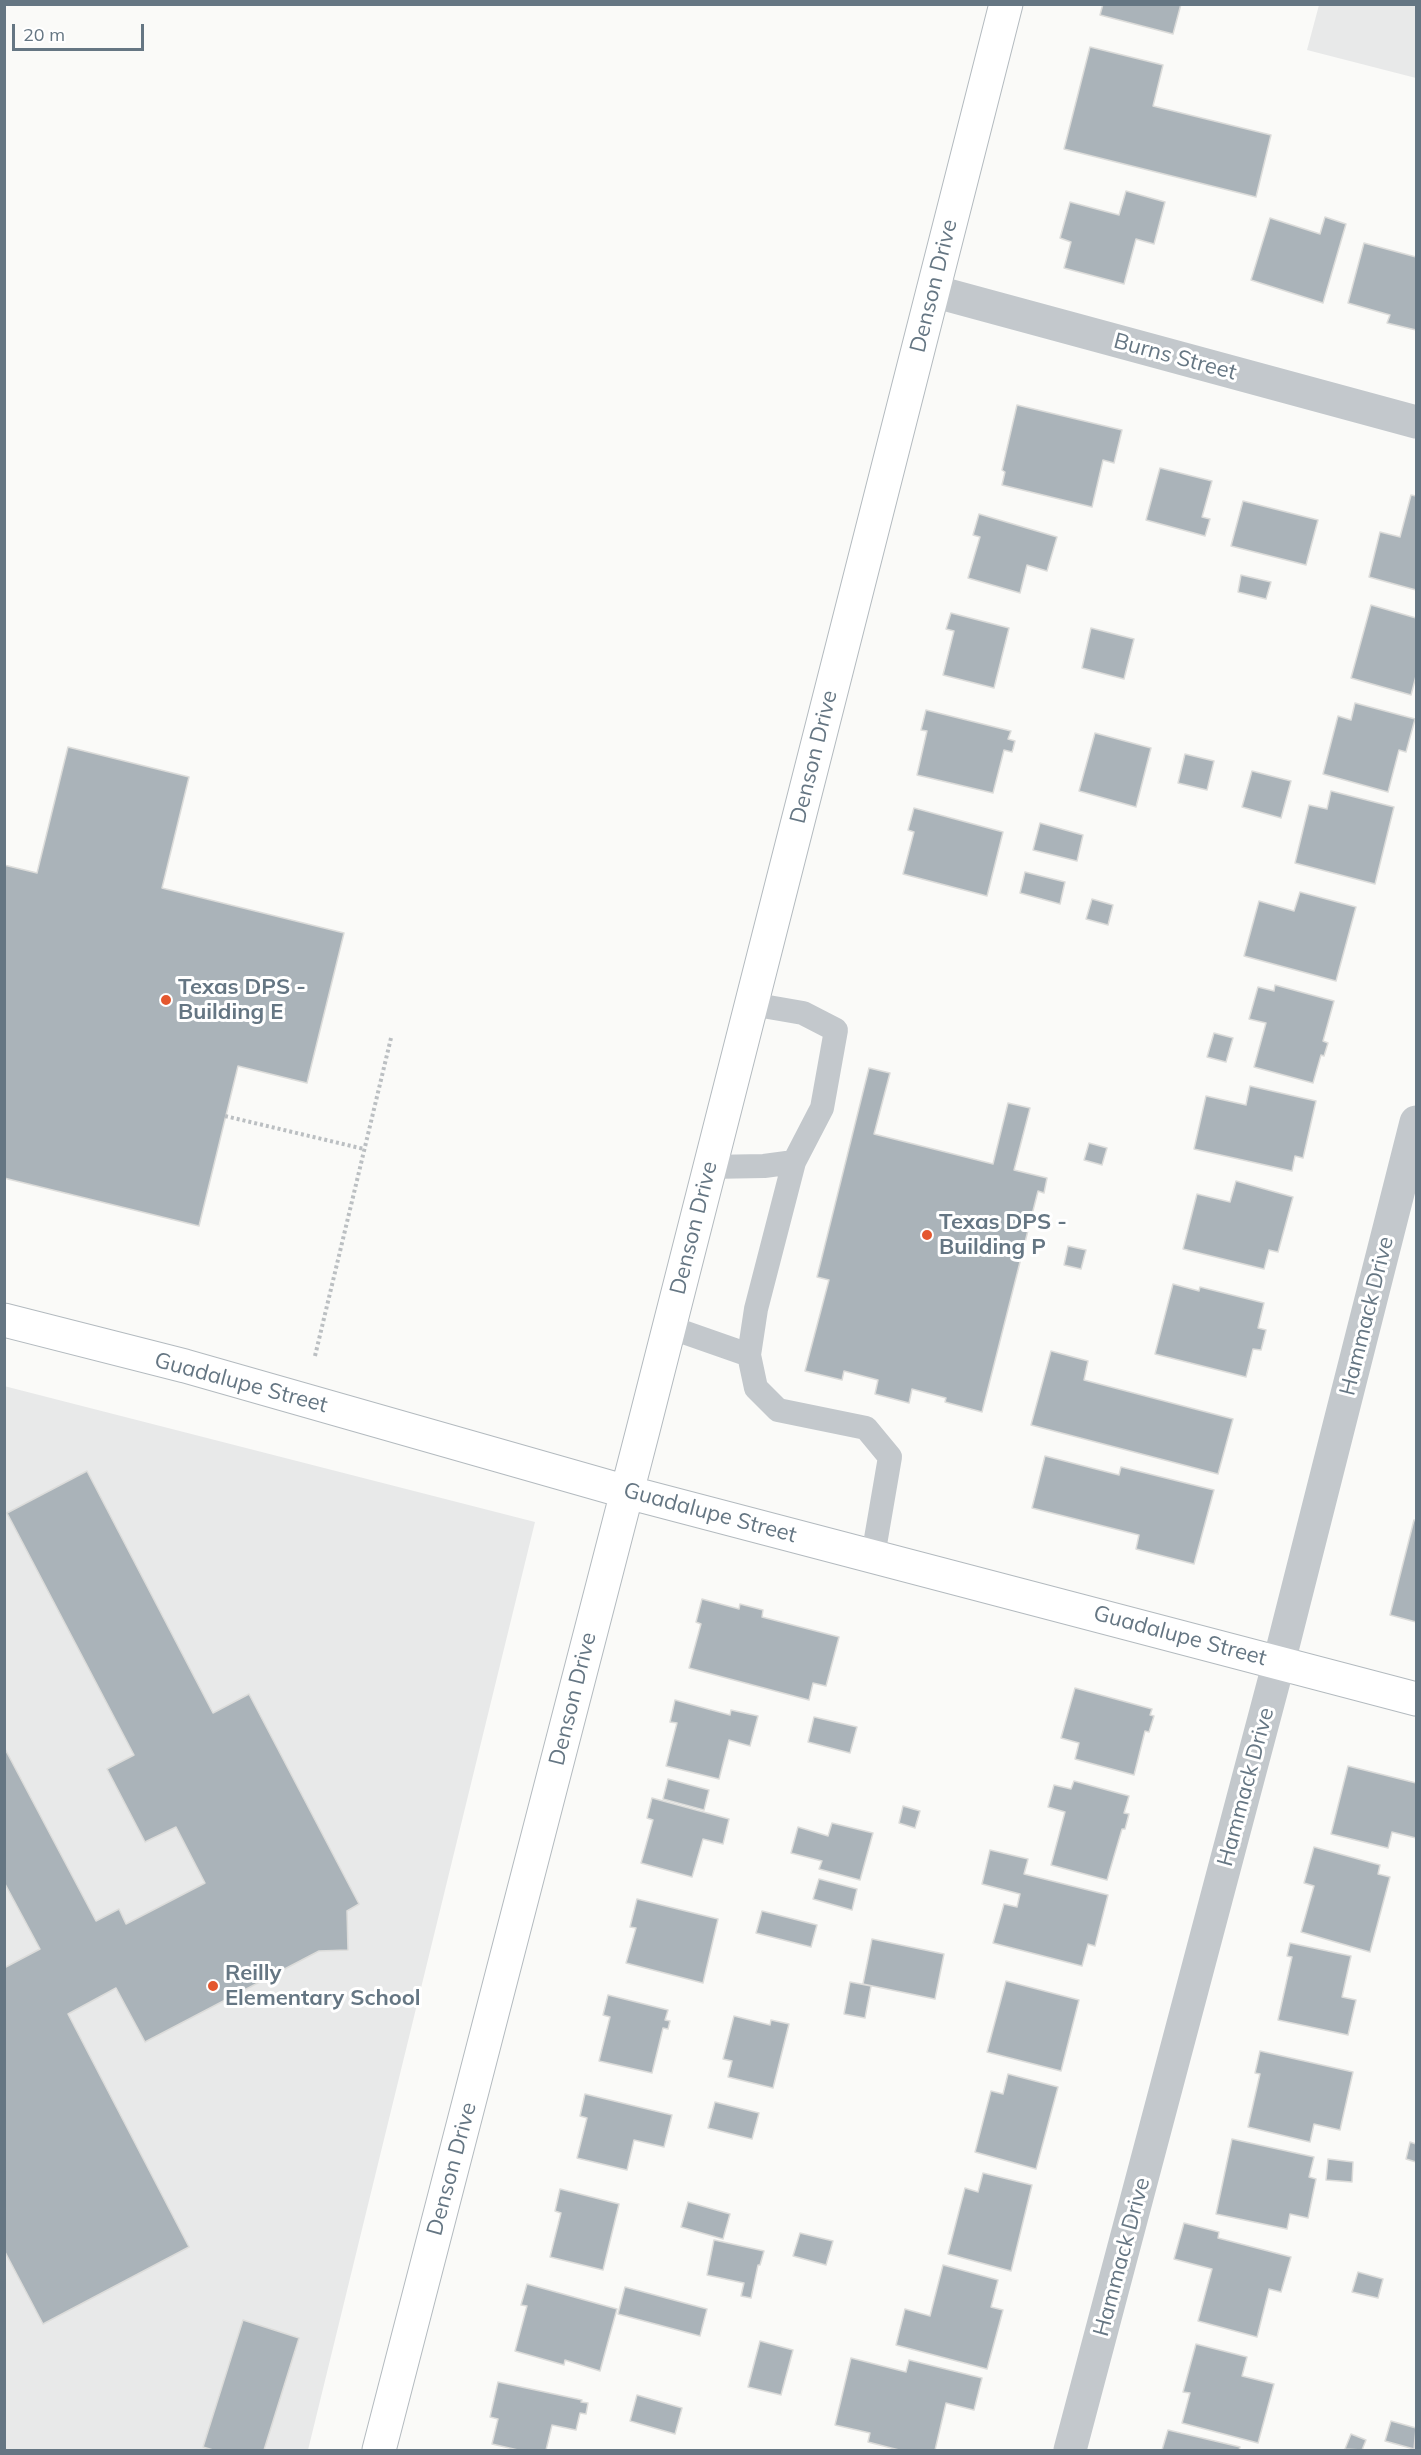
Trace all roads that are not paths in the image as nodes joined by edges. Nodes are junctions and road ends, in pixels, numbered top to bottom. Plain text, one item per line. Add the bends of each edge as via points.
1 (1006, 4) edge
2 (933, 291) junction
3 (1416, 422) edge
4 (752, 1004) junction
5 (1416, 1122) edge
6 (794, 1162) junction
7 (710, 1167) junction
8 (4, 1320) edge
9 (669, 1327) junction
10 (749, 1355) junction
11 (627, 1492) junction
12 (873, 1556) junction
13 (1279, 1662) junction
14 (1416, 1699) edge
15 (379, 2451) edge
16 (1070, 2451) edge

1 - 2 street, Denson Drive
2 - 3 street, Burns Street
2 - 4 street, Denson Drive
4 - 6 lane via 803,1013 836,1030 822,1108
4 - 7 street, Denson Drive
5 - 13 street, Hammack Drive
6 - 7 lane
6 - 10 lane via 756,1309
7 - 9 street, Denson Drive
8 - 11 street, Guadalupe Street via 185,1366
9 - 10 lane
9 - 11 street, Denson Drive
10 - 12 lane via 756,1388 778,1410 866,1428 890,1457
11 - 12 street, Guadalupe Street
11 - 15 street, Denson Drive
12 - 13 street, Guadalupe Street
13 - 14 street, Guadalupe Street
13 - 16 street, Hammack Drive

